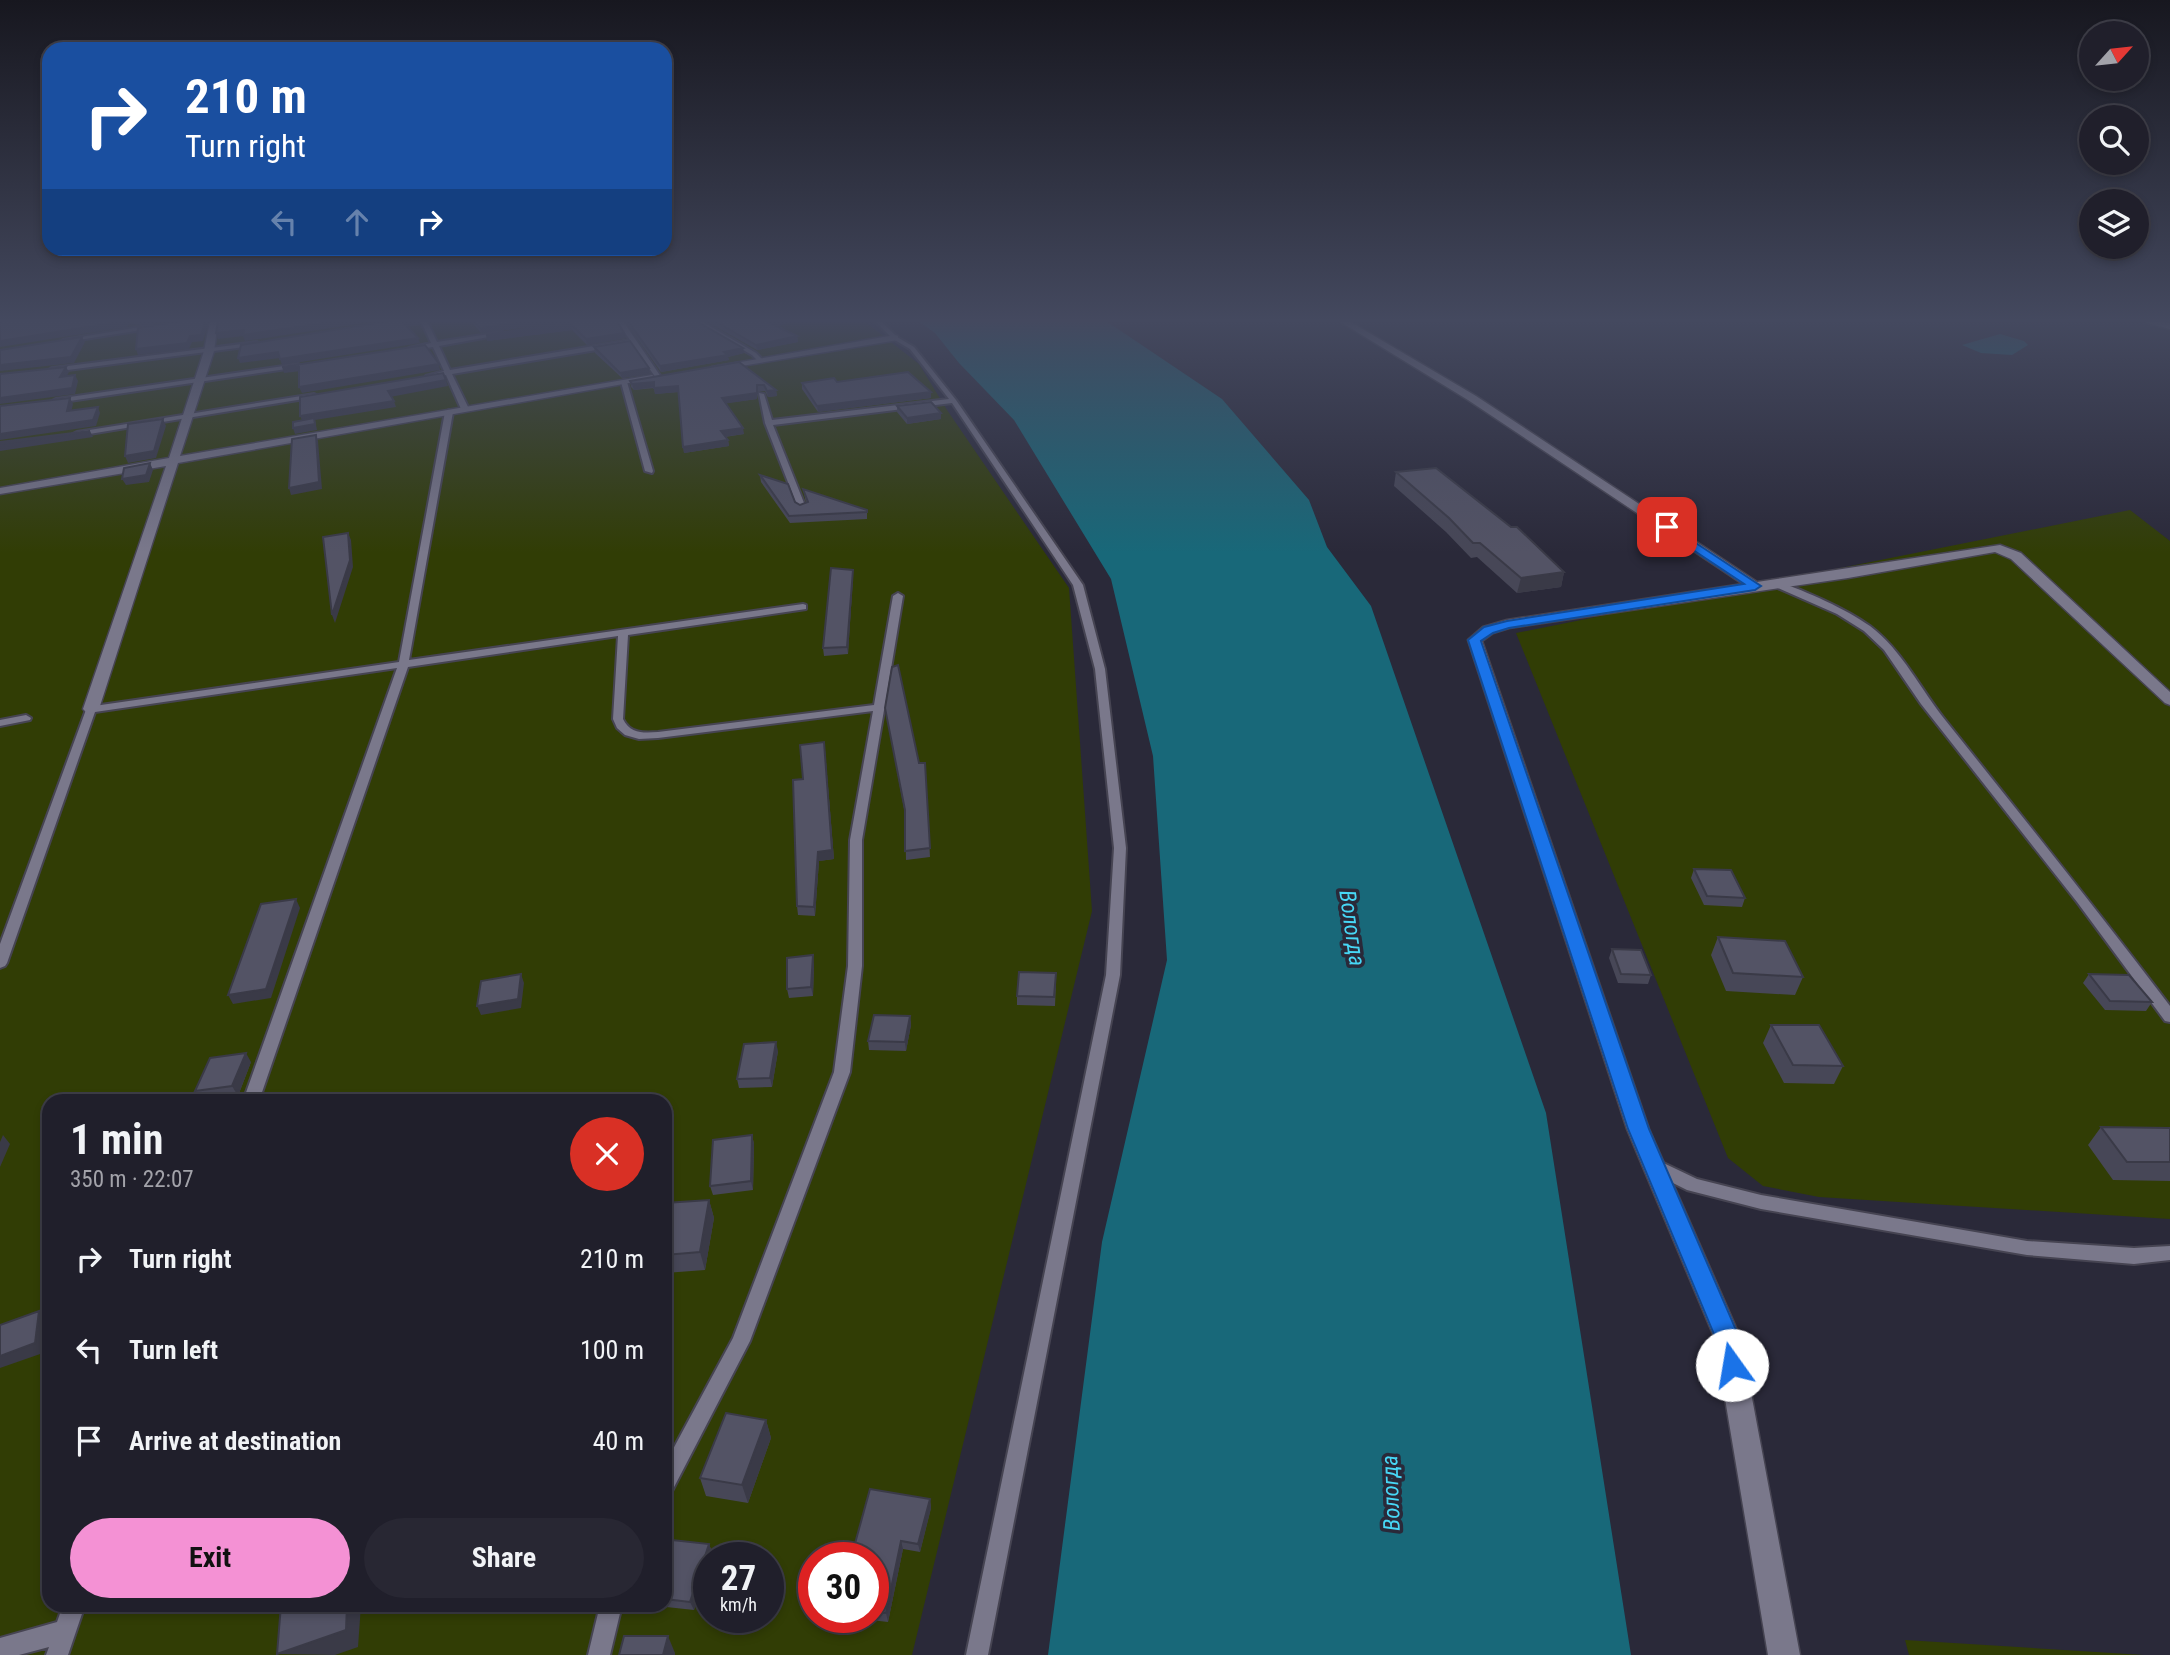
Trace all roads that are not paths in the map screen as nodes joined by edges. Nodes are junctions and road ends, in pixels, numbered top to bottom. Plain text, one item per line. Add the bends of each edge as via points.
1 (74, 398) edge
2 (194, 398) edge
3 (298, 398) edge
4 (460, 398) edge
5 (532, 398) edge
6 (629, 398) edge
7 (762, 398) edge
8 (952, 398) edge
9 (1472, 398) edge
10 (53, 401) edge
11 (954, 401) junction
12 (465, 410) junction
13 (449, 412) junction
14 (188, 417) junction
15 (769, 423) junction
16 (69, 435) edge
17 (174, 461) junction
18 (649, 471) dead end
19 (0, 491) edge
20 (802, 508) edge
21 (1765, 584) junction
22 (898, 596) dead end
23 (803, 607) dead end
24 (623, 634) junction
25 (402, 666) junction
26 (2170, 700) edge
27 (881, 707) junction
28 (91, 709) junction
29 (26, 718) dead end
30 (0, 723) edge
31 (0, 963) edge
32 (2170, 1017) edge
33 (253, 1094) edge
34 (1653, 1165) junction
35 (2170, 1253) edge
36 (672, 1471) edge
37 (72, 1612) edge
38 (609, 1612) edge
39 (65, 1631) junction
40 (0, 1649) edge
41 (57, 1655) edge
42 (599, 1655) edge
43 (977, 1655) edge
44 (1784, 1655) edge

1 - 10 lane
2 - 14 street
3 - 14 lane
4 - 12 lane
5 - 12 street
6 - 18 lane
7 - 15 lane
8 - 11 lane
9 - 21 street
11 - 15 lane
11 - 43 lane via 1078,585 1100,669 1120,848 1113,975
12 - 13 street
13 - 17 street
13 - 25 lane
14 - 16 lane
14 - 17 street
15 - 20 lane
17 - 19 street
17 - 28 street
21 - 26 street via 1996,548 2016,556
21 - 32 lane via 1840,612 1888,648
21 - 34 street via 1507,624 1475,640
22 - 27 lane
23 - 24 lane
24 - 25 lane
24 - 27 lane via 618,719 629,733 657,735
25 - 28 lane
25 - 33 lane
27 - 36 lane via 856,840 855,966 842,1072 741,1341
28 - 31 lane
29 - 30 lane
34 - 35 lane via 1693,1185 1761,1202 2027,1248 2134,1256
34 - 44 street via 1728,1339
37 - 39 lane
38 - 42 lane
39 - 40 lane
39 - 41 lane

